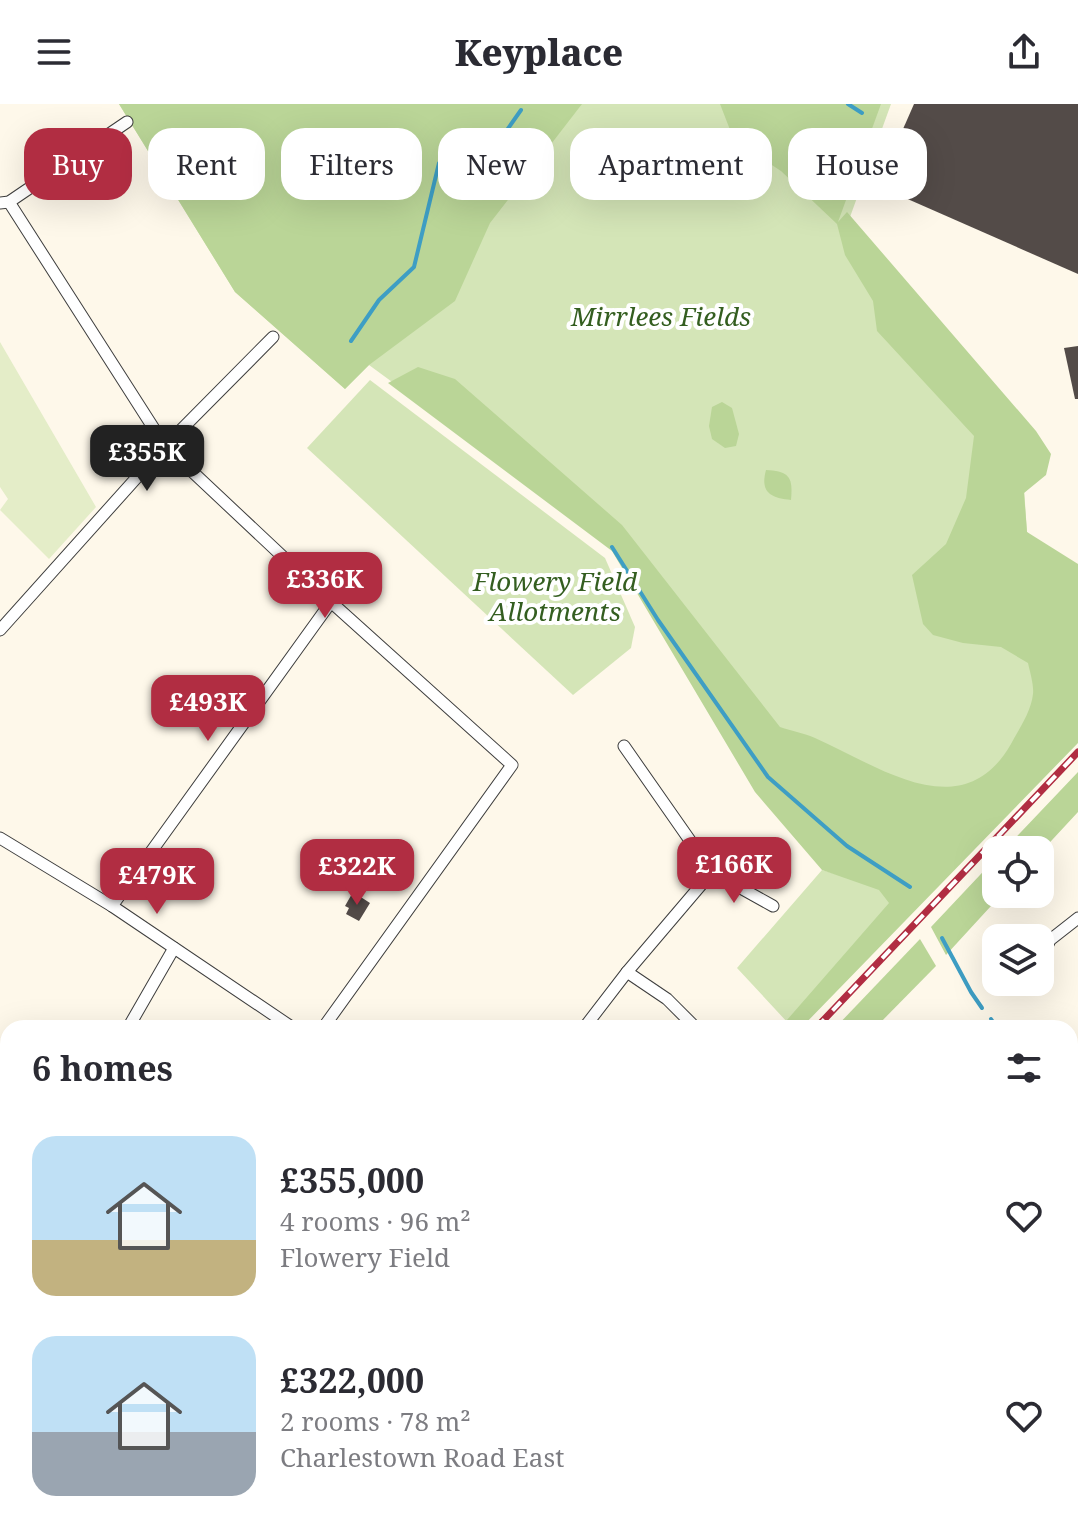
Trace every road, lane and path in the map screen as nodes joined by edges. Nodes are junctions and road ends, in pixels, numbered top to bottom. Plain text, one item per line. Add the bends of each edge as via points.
1 (127, 122) dead end
2 (4, 202) edge
3 (273, 337) dead end
4 (165, 446) junction
5 (331, 602) junction
6 (0, 630) edge
7 (624, 746) dead end
8 (0, 838) edge
9 (712, 872) junction
10 (112, 906) junction
11 (773, 906) dead end
12 (1078, 918) edge
13 (1054, 937) edge
14 (174, 948) junction
15 (627, 972) junction
16 (133, 1020) edge
17 (281, 1020) edge
18 (329, 1020) edge
19 (590, 1020) edge
20 (688, 1020) edge

1 - 2 street
2 - 4 street
3 - 4 street
4 - 5 street
4 - 6 street
5 - 10 street
5 - 18 street via 512,765
7 - 9 street
8 - 10 street
9 - 11 street
9 - 15 street
10 - 14 street
12 - 13 street
14 - 16 street
14 - 17 street
15 - 19 street
15 - 20 street

